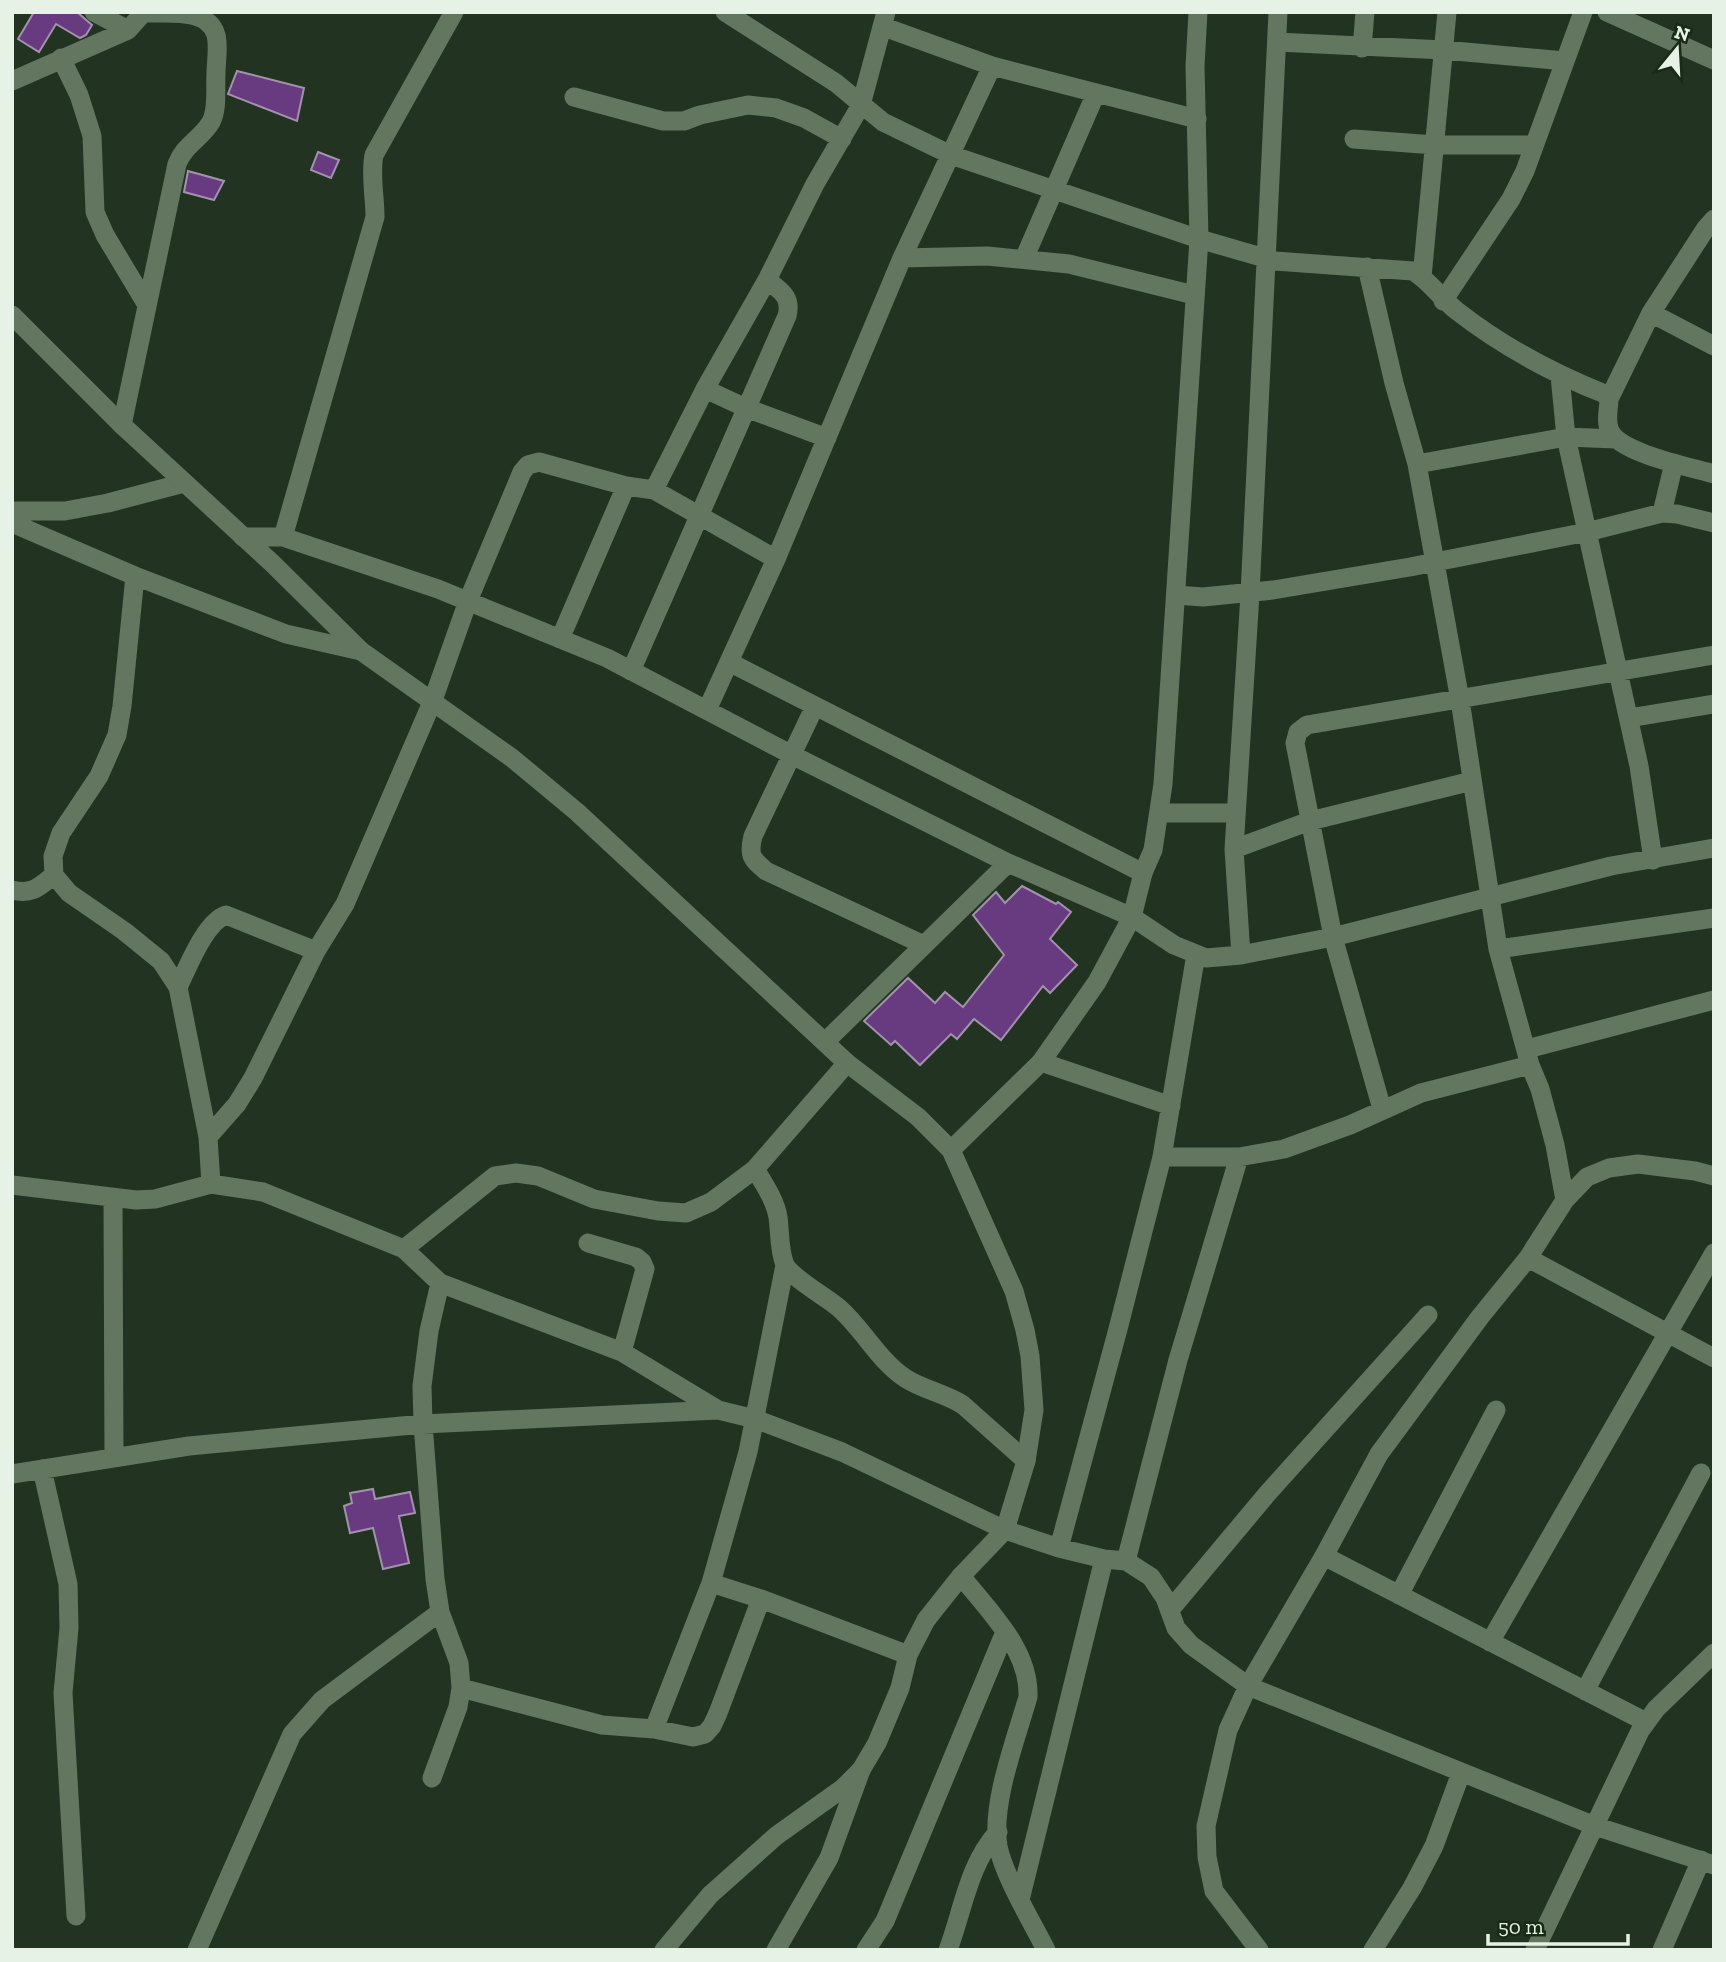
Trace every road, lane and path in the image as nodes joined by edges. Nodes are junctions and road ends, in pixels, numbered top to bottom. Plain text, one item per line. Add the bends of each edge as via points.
1 (94, 12) edge
2 (454, 12) edge
3 (725, 12) edge
4 (1198, 12) edge
5 (1278, 12) edge
6 (1365, 12) edge
7 (1447, 12) edge
8 (1583, 12) edge
9 (1607, 12) edge
10 (143, 13) edge
11 (885, 20) edge
12 (128, 30) junction
13 (1277, 42) junction
14 (1363, 48) junction
15 (1444, 50) junction
16 (61, 58) junction
17 (1714, 60) edge
18 (1564, 61) junction
19 (992, 66) junction
20 (12, 81) edge
21 (1096, 93) junction
22 (574, 97) dead end
23 (860, 105) junction
24 (1197, 119) junction
25 (842, 139) junction
26 (1354, 139) dead end
27 (1435, 145) junction
28 (1534, 145) junction
29 (951, 155) junction
30 (1055, 190) junction
31 (1714, 219) edge
32 (1199, 239) junction
33 (902, 258) junction
34 (1024, 259) junction
35 (1266, 259) junction
36 (1367, 267) junction
37 (1422, 277) junction
38 (767, 280) junction
39 (1194, 295) junction
40 (1443, 301) junction
41 (147, 305) junction
42 (1651, 313) junction
43 (12, 315) edge
44 (1714, 346) edge
45 (1560, 376) junction
46 (705, 389) junction
47 (1609, 399) junction
48 (746, 408) junction
49 (122, 425) junction
50 (827, 438) junction
51 (1566, 438) junction
52 (1616, 439) junction
53 (1674, 463) junction
54 (1417, 464) junction
55 (1714, 474) edge
56 (184, 483) junction
57 (626, 486) junction
58 (654, 490) junction
59 (12, 511) edge
60 (1661, 513) junction
61 (699, 516) junction
62 (12, 523) edge
63 (1713, 527) edge
64 (1587, 532) junction
65 (243, 537) junction
66 (283, 537) junction
67 (776, 559) junction
68 (1434, 561) junction
69 (135, 576) junction
70 (1250, 594) junction
71 (1176, 595) junction
72 (468, 601) junction
73 (561, 639) junction
74 (361, 651) junction
75 (1714, 655) edge
76 (729, 662) junction
77 (631, 670) junction
78 (1619, 671) junction
79 (433, 700) junction
80 (1460, 700) junction
81 (1714, 704) edge
82 (815, 706) junction
83 (707, 710) junction
84 (1629, 718) junction
85 (792, 755) junction
86 (1472, 780) junction
87 (1160, 813) junction
88 (1236, 813) junction
89 (1310, 821) junction
90 (1714, 848) edge
91 (1234, 849) junction
92 (1653, 860) junction
93 (1008, 863) junction
94 (1143, 873) junction
95 (54, 875) junction
96 (12, 890) edge
97 (1489, 898) junction
98 (1132, 917) junction
99 (1714, 918) edge
100 (1333, 937) junction
101 (924, 945) junction
102 (1498, 949) junction
103 (316, 951) junction
104 (1196, 954) junction
105 (1241, 955) junction
106 (178, 987) junction
107 (1714, 1000) edge
108 (825, 1042) junction
109 (1528, 1057) junction
110 (1041, 1062) junction
111 (847, 1063) junction
112 (1171, 1106) junction
113 (1382, 1109) junction
114 (208, 1137) junction
115 (951, 1150) junction
116 (1162, 1157) junction
117 (1239, 1157) junction
118 (755, 1169) junction
119 (1714, 1176) edge
120 (211, 1184) junction
121 (12, 1185) edge
122 (113, 1198) junction
123 (1565, 1200) junction
124 (588, 1243) dead end
125 (404, 1249) junction
126 (1714, 1253) edge
127 (1528, 1258) junction
128 (785, 1265) junction
129 (440, 1283) junction
130 (1428, 1315) dead end
131 (1667, 1332) junction
132 (622, 1352) junction
133 (1714, 1358) edge
134 (718, 1410) junction
135 (1496, 1410) dead end
136 (755, 1419) junction
137 (423, 1424) junction
138 (114, 1458) junction
139 (1026, 1461) junction
140 (42, 1469) junction
141 (12, 1474) edge
142 (1701, 1474) dead end
143 (1005, 1530) junction
144 (1059, 1548) junction
145 (1324, 1556) junction
146 (1104, 1559) junction
147 (1126, 1561) junction
148 (961, 1576) junction
149 (711, 1583) junction
150 (1399, 1595) junction
151 (761, 1599) junction
152 (1170, 1611) junction
153 (440, 1612) junction
154 (1005, 1632) junction
155 (1490, 1642) junction
156 (1714, 1653) edge
157 (908, 1655) junction
158 (1248, 1686) junction
159 (461, 1688) junction
160 (1585, 1691) junction
161 (1646, 1722) junction
162 (654, 1729) junction
163 (861, 1770) junction
164 (1461, 1773) junction
165 (432, 1778) dead end
166 (1595, 1826) junction
167 (998, 1832) junction
168 (1707, 1862) edge
169 (1020, 1900) junction
170 (76, 1916) dead end
171 (197, 1950) edge
172 (664, 1950) edge
173 (776, 1950) edge
174 (866, 1950) edge
175 (948, 1950) edge
176 (1046, 1950) edge
177 (1259, 1950) edge
178 (1373, 1950) edge
179 (1535, 1950) edge
180 (1662, 1950) edge

1 - 12 street
2 - 66 street via 374,155 375,217
3 - 23 street via 836,83
4 - 24 street
5 - 13 street
6 - 14 street
7 - 15 street
8 - 18 street
9 - 17 street
10 - 12 street
10 - 41 street via 204,18 216,38 214,115 177,164
11 - 19 street
11 - 23 street
12 - 16 street
13 - 14 street
13 - 35 street
14 - 15 street
15 - 18 street
15 - 27 street
16 - 20 street
16 - 41 street via 92,136 95,212
18 - 28 street
19 - 21 street
19 - 29 street
21 - 24 street
21 - 30 street
22 - 25 street via 663,121 684,121 748,105 776,108
23 - 25 street
23 - 29 street via 883,122
24 - 32 street
25 - 38 street
26 - 27 street
27 - 28 street
27 - 37 street
28 - 40 street via 1511,200
29 - 30 street
29 - 33 street
30 - 32 street
30 - 34 street
31 - 42 street
32 - 35 street
32 - 39 street
33 - 34 street
33 - 50 street
34 - 39 street via 1069,264
35 - 36 street
35 - 70 street
36 - 37 street via 1413,271
36 - 54 street
37 - 40 street
38 - 46 street
38 - 48 street via 786,295 789,306
39 - 71 street
40 - 45 street via 1478,328
41 - 49 street
42 - 44 street
42 - 47 street
43 - 49 street
45 - 47 street
45 - 51 street
46 - 48 street
46 - 58 street
47 - 52 street via 1607,420
48 - 50 street
48 - 61 street
49 - 56 street
50 - 67 street
51 - 52 street
51 - 54 street
51 - 64 street
52 - 53 street via 1647,456
53 - 55 street
53 - 60 street
54 - 68 street
56 - 59 street via 65,511
56 - 65 street
57 - 58 street
57 - 72 street via 539,462 528,465
57 - 73 street
58 - 61 street
60 - 63 street
60 - 64 street
61 - 67 street
61 - 77 street
62 - 69 street
64 - 68 street
64 - 78 street
65 - 66 street
65 - 74 street
66 - 72 street
67 - 76 street
68 - 70 street
68 - 80 street
69 - 74 street via 286,634
69 - 95 street via 117,735 99,776 61,833 53,856
70 - 71 street
70 - 88 street
71 - 87 street
72 - 73 street
72 - 79 street
73 - 77 street
74 - 79 street
75 - 78 street
76 - 82 street
76 - 83 street
77 - 83 street
78 - 80 street
78 - 84 street
79 - 103 street via 345,904
79 - 108 street via 578,812
80 - 86 street
80 - 89 street via 1307,725 1298,732 1295,743
81 - 84 street
82 - 85 street
82 - 94 street
83 - 85 street
84 - 92 street
85 - 93 street
85 - 101 street via 753,836 753,860 766,871
86 - 89 street
86 - 97 street
87 - 88 street
87 - 94 street
88 - 91 street
89 - 91 street
89 - 100 street
90 - 92 street
91 - 105 street
92 - 97 street via 1611,866
93 - 98 street
93 - 101 street
94 - 98 street
95 - 96 street via 36,890
95 - 106 street via 69,894 161,961
97 - 100 street
97 - 102 street
98 - 104 street
98 - 110 street via 1097,982
99 - 102 street
100 - 105 street
100 - 113 street
101 - 108 street
102 - 109 street
103 - 106 street via 226,915 217,918 206,934
103 - 114 street via 253,1077
104 - 105 street via 1206,958
104 - 112 street
106 - 114 street
107 - 109 street
108 - 111 street
109 - 113 street
109 - 123 street via 1555,1145
110 - 112 street
110 - 115 street
111 - 115 street via 918,1117
111 - 118 street
112 - 116 street
113 - 117 street via 1284,1149
114 - 120 street
115 - 139 street via 1014,1291 1025,1329 1034,1410
116 - 117 street
116 - 144 street
117 - 147 street via 1178,1360
118 - 125 street via 710,1202 686,1213 594,1199 538,1177 495,1176
118 - 128 street via 777,1214
119 - 123 street via 1637,1164 1609,1168 1587,1177
120 - 122 street via 155,1199
120 - 125 street via 263,1192
121 - 122 street
122 - 138 street
123 - 127 street
124 - 132 street via 636,1257 645,1269
125 - 129 street
126 - 131 street
127 - 131 street
127 - 145 street via 1379,1454
128 - 136 street
128 - 139 street via 841,1310 888,1364 963,1405
129 - 132 street
129 - 137 street via 422,1386
130 - 152 street via 1267,1494
131 - 133 street
131 - 155 street
132 - 134 street
134 - 136 street
134 - 137 street
135 - 150 street
136 - 143 street via 842,1451
136 - 149 street
137 - 138 street via 189,1446
137 - 153 street
138 - 140 street
139 - 143 street
140 - 141 street
140 - 170 street via 68,1584 63,1693
142 - 160 street
143 - 144 street
143 - 148 street
144 - 146 street
145 - 150 street
145 - 158 street
146 - 147 street
146 - 169 street
147 - 152 street via 1152,1577
148 - 154 street
148 - 157 street via 926,1620
149 - 151 street
149 - 162 street
150 - 155 street
151 - 157 street
151 - 162 street via 712,1726 694,1737
152 - 158 street via 1176,1628 1191,1645
153 - 159 street via 459,1663
153 - 171 street via 321,1700 292,1734
154 - 167 street via 1024,1663 1028,1697 998,1806
154 - 174 street via 890,1910
155 - 160 street
156 - 161 street
157 - 163 street via 895,1699
158 - 164 street
158 - 177 street via 1228,1730 1206,1826 1213,1892
159 - 162 street via 602,1726
159 - 165 street
160 - 161 street
161 - 166 street
163 - 172 street via 710,1895
163 - 173 street via 829,1858
164 - 166 street
164 - 178 street via 1434,1846
166 - 168 street
166 - 179 street
167 - 169 street via 998,1846
167 - 175 street via 976,1866
168 - 180 street
169 - 176 street

